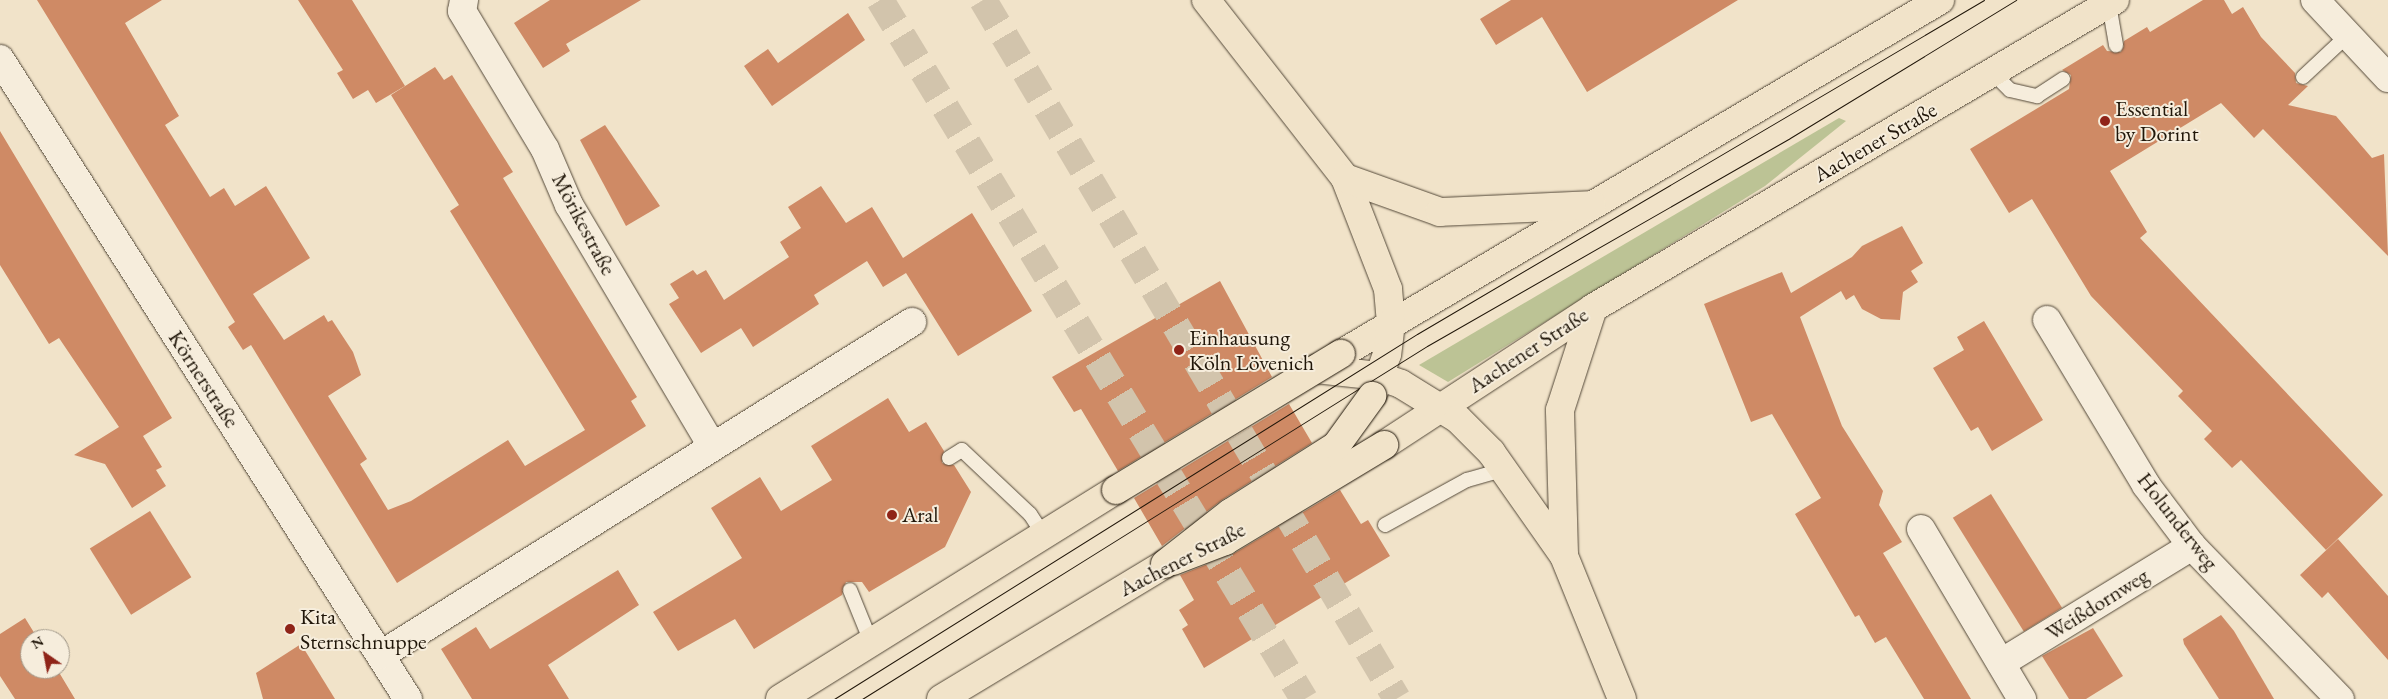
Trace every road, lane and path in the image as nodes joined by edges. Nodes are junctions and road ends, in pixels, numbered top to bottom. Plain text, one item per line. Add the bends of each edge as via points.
1 (464, 0) edge
2 (1206, 0) edge
3 (1940, 0) edge
4 (2315, 0) edge
5 (2112, 2) edge
6 (2348, 35) junction
7 (2116, 45) dead end
8 (0, 59) edge
9 (1993, 73) junction
10 (2303, 77) dead end
11 (2388, 78) edge
12 (2063, 79) dead end
13 (1345, 178) junction
14 (1592, 205) junction
15 (1593, 308) junction
16 (2046, 320) dead end
17 (912, 322) dead end
18 (1391, 323) junction
19 (1361, 375) junction
20 (1439, 406) junction
21 (712, 446) junction
22 (949, 458) dead end
23 (1506, 469) junction
24 (1386, 525) dead end
25 (1921, 529) dead end
26 (1043, 534) junction
27 (2192, 546) junction
28 (1564, 556) junction
29 (1165, 564) junction
30 (850, 590) dead end
31 (871, 642) junction
32 (381, 655) junction
33 (2001, 663) junction
34 (408, 699) edge
35 (780, 699) edge
36 (941, 699) edge
37 (1622, 699) edge
38 (2022, 699) edge
39 (2340, 699) edge

1 - 21 street, Mörikestraße via 462,11 545,149 569,205
2 - 13 main road
3 - 14 main road
4 - 6 street
5 - 7 lane
5 - 9 main road, Aachener Straße
6 - 10 lane
6 - 11 street
8 - 32 street, Körnerstraße
9 - 12 lane via 2010,90 2037,96
9 - 15 main road, Aachener Straße
13 - 14 main road via 1440,212
13 - 18 main road via 1388,288
14 - 18 main road
15 - 20 main road, Aachener Straße
15 - 28 main road via 1560,410
16 - 27 street, Holunderweg via 2146,485
17 - 21 street
18 - 19 main road
18 - 19 main road via 1387,354
19 - 20 main road
19 - 26 main road, bridge via 1316,369
19 - 29 main road, bridge via 1336,446 1230,513
20 - 23 main road
20 - 29 main road, Aachener Straße, bridge via 1384,445 1225,541
21 - 32 street
22 - 26 lane via 962,450 1030,514
23 - 24 lane via 1467,480
23 - 28 main road
25 - 33 street
26 - 31 main road
27 - 33 street, Weißdornweg
27 - 39 street, Holunderweg
28 - 37 main road
29 - 36 main road, Aachener Straße
30 - 31 lane
31 - 35 main road
32 - 34 street, Körnerstraße
33 - 38 street

